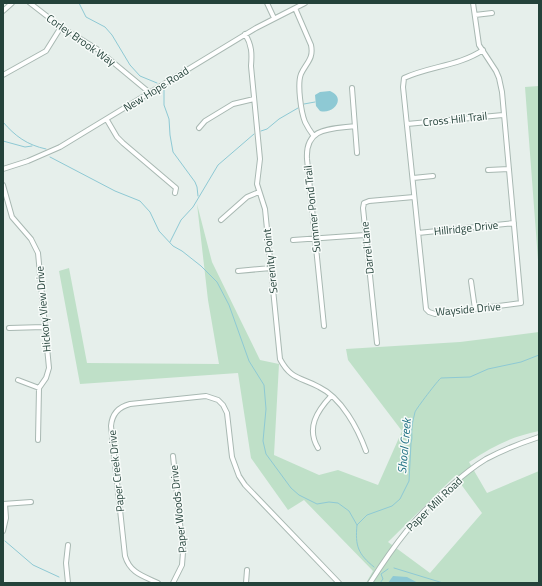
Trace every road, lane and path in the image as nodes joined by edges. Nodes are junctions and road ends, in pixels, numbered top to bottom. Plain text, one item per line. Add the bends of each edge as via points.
1 (12, 3) edge
2 (30, 3) edge
3 (267, 3) edge
4 (305, 3) edge
5 (473, 3) edge
6 (295, 8) junction
7 (3, 11) edge
8 (492, 13) dead end
9 (475, 15) junction
10 (274, 18) junction
11 (61, 27) junction
12 (246, 34) junction
13 (482, 50) junction
14 (3, 75) edge
15 (352, 88) dead end
16 (150, 93) junction
17 (254, 99) junction
18 (504, 115) junction
19 (107, 120) junction
20 (407, 124) junction
21 (355, 126) junction
22 (199, 128) dead end
23 (313, 135) junction
24 (357, 153) dead end
25 (3, 169) edge
26 (508, 169) junction
27 (488, 170) dead end
28 (433, 176) dead end
29 (413, 178) junction
30 (3, 185) edge
31 (260, 192) junction
32 (175, 194) dead end
33 (414, 197) junction
34 (221, 220) dead end
35 (514, 223) junction
36 (418, 233) junction
37 (365, 235) junction
38 (315, 238) junction
39 (293, 240) dead end
40 (271, 268) junction
41 (238, 271) dead end
42 (471, 281) dead end
43 (475, 310) junction
44 (324, 326) dead end
45 (44, 327) junction
46 (9, 328) dead end
47 (377, 343) dead end
48 (18, 380) dead end
49 (39, 388) junction
50 (331, 396) junction
51 (539, 437) edge
52 (38, 440) dead end
53 (318, 448) dead end
54 (366, 452) dead end
55 (173, 456) dead end
56 (32, 502) dead end
57 (4, 504) edge
58 (3, 531) edge
59 (68, 546) dead end
60 (247, 570) dead end
61 (68, 583) edge
62 (158, 583) edge
63 (173, 583) edge
64 (246, 583) edge
65 (340, 583) edge
66 (370, 583) edge

1 - 7 street
2 - 11 street, Corley Brook Way
3 - 10 street
4 - 6 street, New Hope Road
5 - 9 street, Wayside Drive
6 - 10 street, New Hope Road
6 - 23 street via 312,52 300,76 299,84 303,115
8 - 9 street
9 - 13 street, Wayside Drive via 477,37
10 - 12 street, New Hope Road
11 - 14 street via 46,51
11 - 16 street, Corley Brook Way via 97,49
12 - 16 street, New Hope Road
12 - 17 street, Serenity Point via 252,52
13 - 18 street, Wayside Drive via 499,78
13 - 20 street, Wayside Drive via 466,60 404,78
15 - 21 street
16 - 19 street, New Hope Road
17 - 22 street via 233,104 205,121
17 - 31 street, Serenity Point via 260,159 257,184
18 - 20 street, Cross Hill Trail
18 - 26 street, Wayside Drive
19 - 25 street, New Hope Road via 60,147
19 - 32 street via 123,143 176,188
20 - 29 street, Wayside Drive
21 - 23 street
21 - 24 street
23 - 38 street, Summer Pond Trail via 307,153
26 - 27 street
26 - 35 street, Wayside Drive
28 - 29 street
29 - 33 street, Wayside Drive
30 - 45 street, Hickory View Drive via 12,217 31,239 38,253
31 - 34 street via 247,197
31 - 40 street, Serenity Point via 265,209
33 - 36 street, Wayside Drive
33 - 37 street, Darrel Lane via 364,203
35 - 36 street, Hillridge Drive
35 - 43 street, Wayside Drive via 521,303
36 - 43 street, Wayside Drive via 426,309 435,314
37 - 38 street
37 - 47 street, Darrel Lane
38 - 39 street
38 - 44 street, Summer Pond Trail
40 - 41 street
40 - 50 street, Serenity Point via 280,359 293,376 320,387
42 - 43 street
45 - 46 street
45 - 49 street, Hickory View Drive via 49,368
48 - 49 street
49 - 52 street, Hickory View Drive
50 - 53 street via 316,416 313,425 313,441
50 - 54 street, Serenity Point via 352,420
51 - 66 street, Paper Mill Road via 485,460 439,496 416,518
55 - 63 street, Paper Woods Drive via 183,552 182,565
56 - 57 street
57 - 58 street via 6,518
59 - 61 street
60 - 64 street
62 - 65 street, Paper Creek Drive via 130,568 125,556 112,420 118,409 124,405 206,396 218,400 227,413 232,457 245,485

